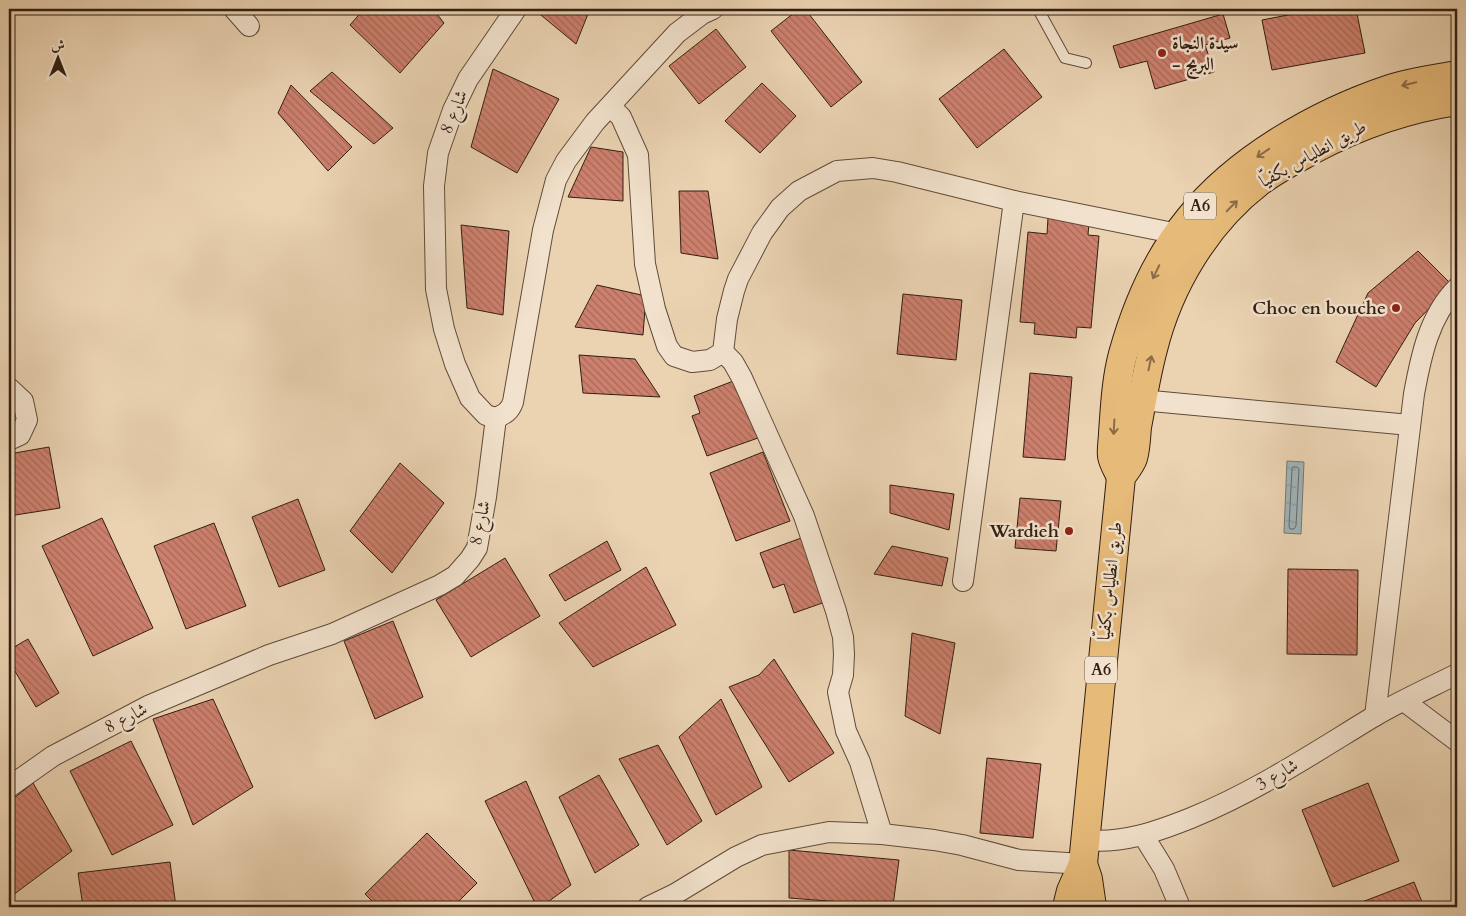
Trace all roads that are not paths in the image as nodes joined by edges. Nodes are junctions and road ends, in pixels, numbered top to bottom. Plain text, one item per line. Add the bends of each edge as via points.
1 (234, 9) edge
2 (516, 9) edge
3 (713, 9) edge
4 (1038, 9) edge
5 (248, 26) dead end
6 (1086, 63) dead end
7 (1457, 75) edge
8 (1457, 101) edge
9 (611, 106) junction
10 (1014, 201) junction
11 (1178, 234) junction
12 (1457, 288) edge
13 (723, 352) junction
14 (9, 388) edge
15 (1141, 400) junction
16 (496, 418) junction
17 (1410, 425) junction
18 (9, 440) edge
19 (1121, 477) junction
20 (963, 581) dead end
21 (1457, 674) edge
22 (1404, 701) junction
23 (1375, 716) junction
24 (1457, 741) edge
25 (9, 787) edge
26 (882, 834) junction
27 (1143, 835) junction
28 (1084, 852) junction
29 (648, 907) edge
30 (1067, 907) edge
31 (1092, 907) edge
32 (1180, 907) edge

1 - 5 street
2 - 16 street, شارع 8 via 468,79 453,110 438,154 434,186 436,289 444,329 470,398 486,415
3 - 9 street via 677,33
4 - 6 lane via 1065,58
7 -> 11 highway, طريق انطلياس بكفيّا / A6 via 1392,88 1344,107 1290,135 1215,190
15 -> 8 highway, طريق انطلياس بكفيّا / A6 via 1153,348 1180,278 1202,241 1226,212 1260,182 1334,138 1372,121 1412,109
9 - 13 street via 621,117 638,155 645,264 667,346 674,356 692,362 710,360
9 - 16 street via 581,139 556,180 543,230 514,402 506,413
10 - 11 street
10 - 13 street via 873,168 837,171 820,179 798,191 780,208 762,233 734,291
10 - 20 street
11 -> 19 highway, طريق انطلياس بكفيّا / A6 via 1147,290 1130,329 1121,363 1112,456
12 - 17 street via 1435,320 1421,356
13 - 26 street via 742,378 820,558 843,637 843,676 838,692 846,731 860,762
14 - 18 street via 24,401 27,420 20,435
15 - 17 street
15 - 19 highway, طريق انطلياس بكفيّا / A6 via 1133,459
16 - 25 street, شارع 8 via 477,548 455,576 332,634 269,655 148,706 52,756
17 - 23 street
19 - 28 highway, طريق انطلياس بكفيّا / A6
21 - 22 street, شارع 3
22 - 23 street, شارع 3
22 - 24 street
23 - 27 street, شارع 3 via 1253,790
26 - 28 street, شارع 3 via 962,844 1019,860
26 - 29 street, شارع 3 via 829,832 762,845
27 - 28 street, شارع 3 via 1102,842
27 - 32 street via 1164,869
28 - 30 highway, طريق انطلياس بكفيّا / A6
28 - 31 highway, طريق انطلياس بكفيّا / A6

